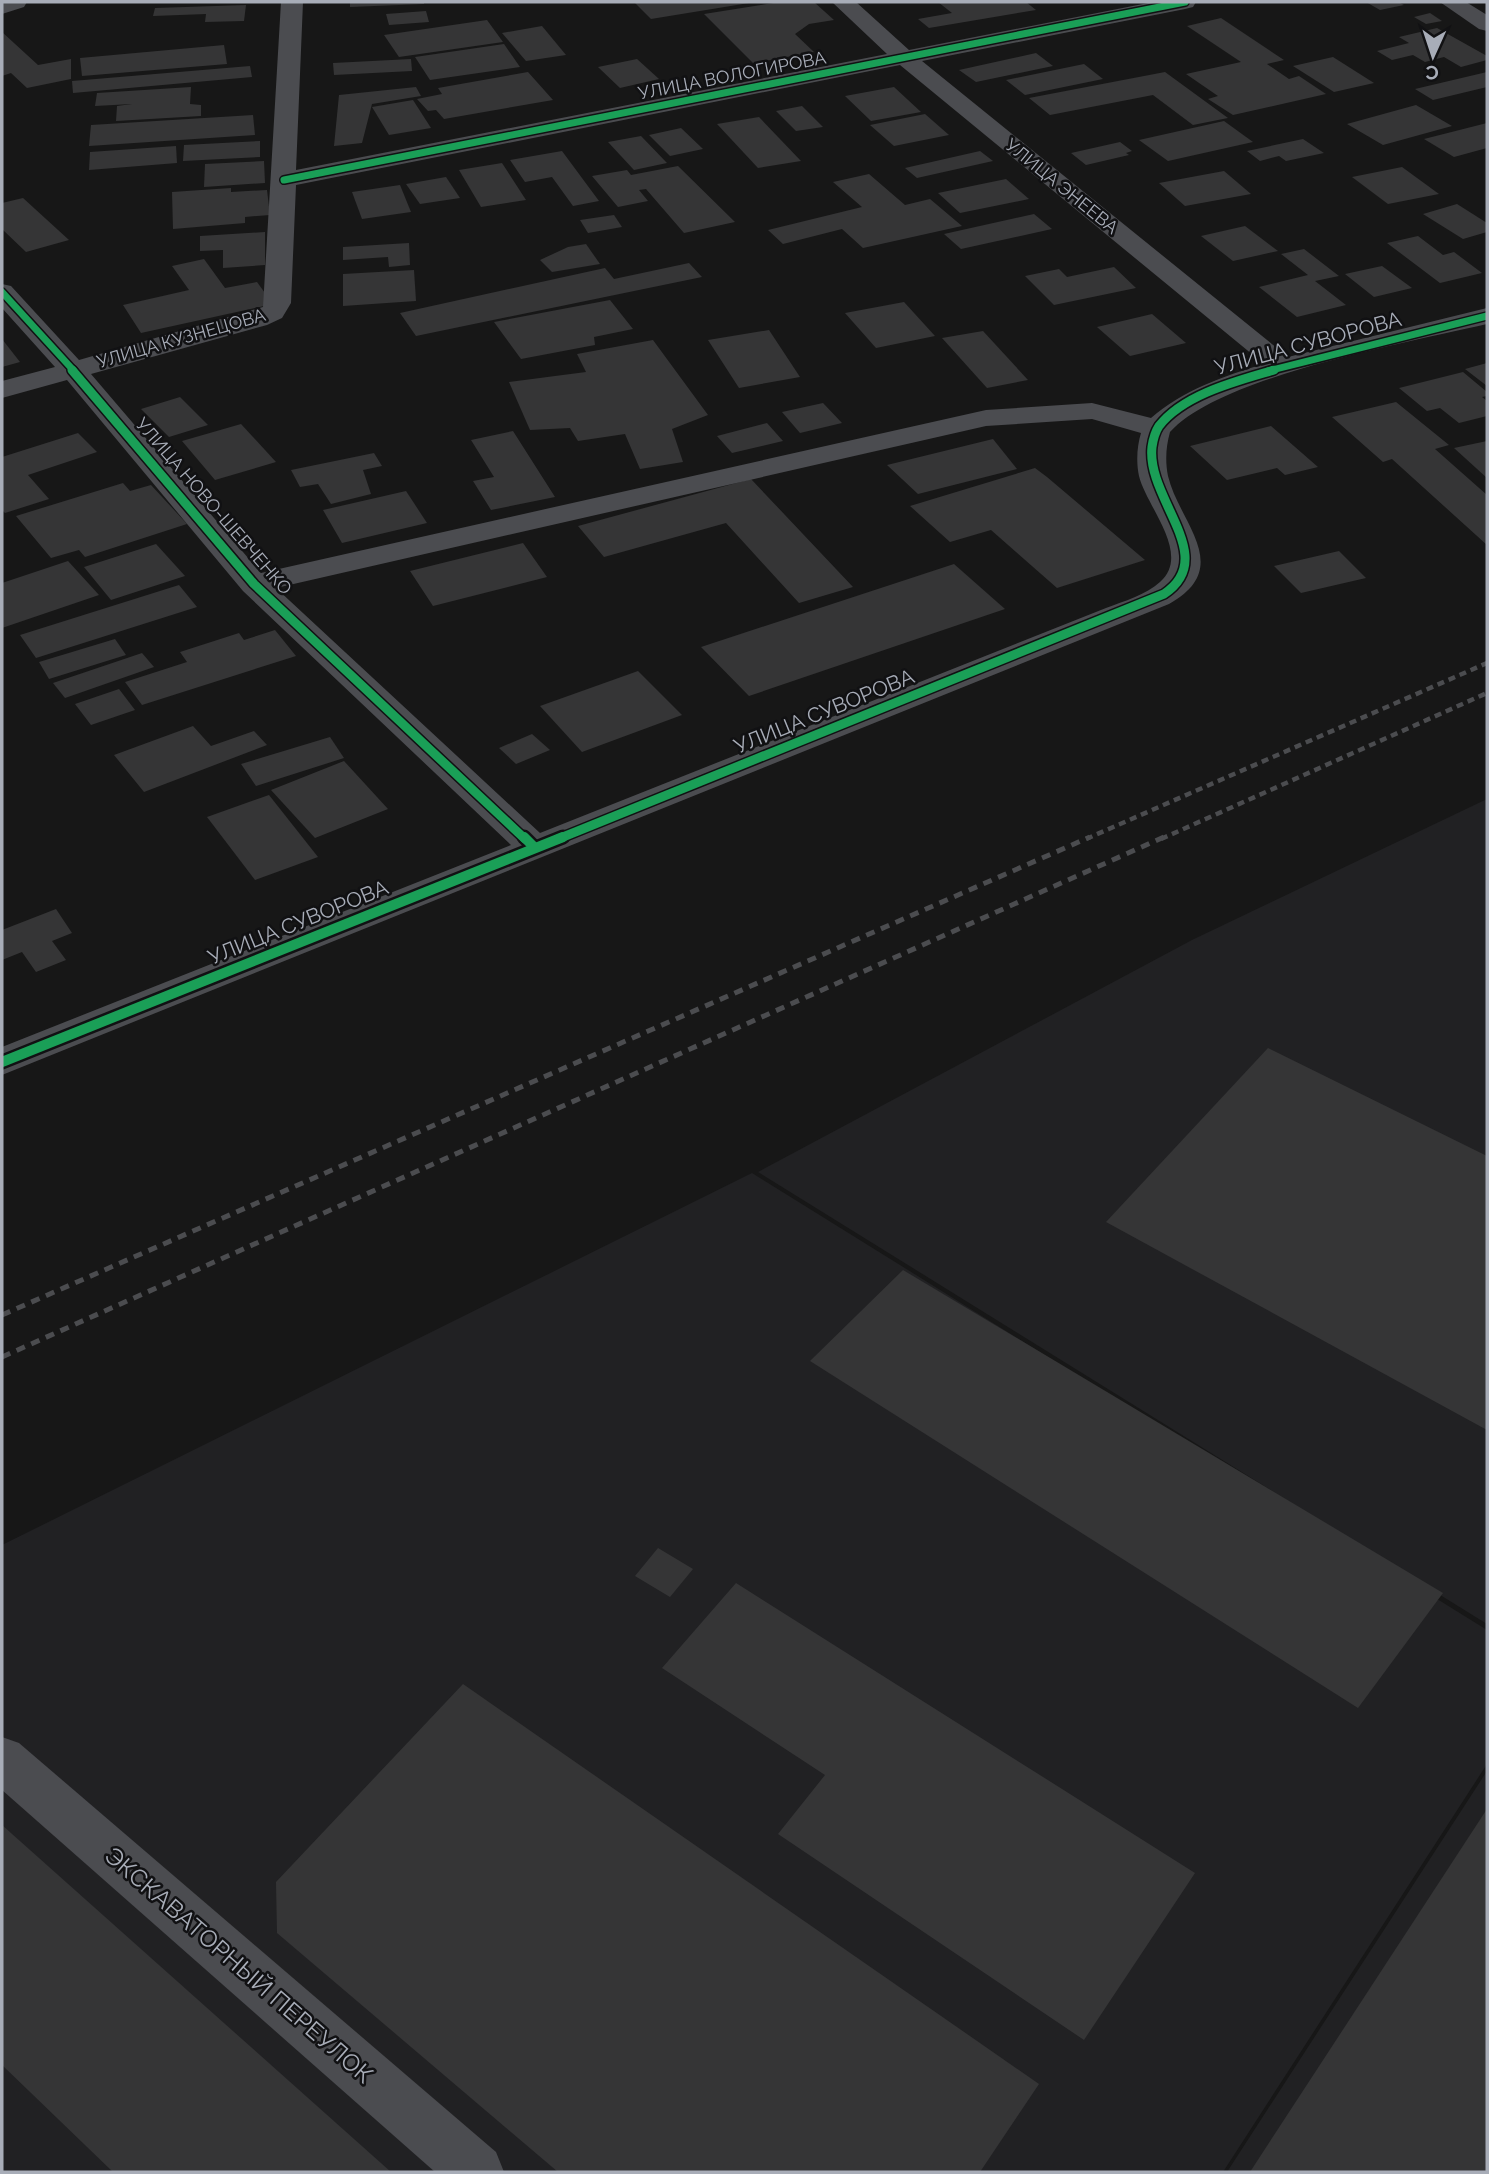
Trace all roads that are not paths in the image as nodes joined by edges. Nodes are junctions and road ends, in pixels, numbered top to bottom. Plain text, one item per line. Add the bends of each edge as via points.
1 (16, 2) edge
2 (292, 2) edge
3 (843, 2) edge
4 (1185, 2) edge
5 (1451, 2) edge
6 (2, 7) edge
7 (1487, 24) edge
8 (906, 59) junction
9 (284, 180) junction
10 (2, 292) edge
11 (1487, 316) edge
12 (1284, 367) junction
13 (72, 369) junction
14 (2, 390) edge
15 (1157, 428) junction
16 (254, 584) junction
17 (534, 847) junction
18 (2, 1062) edge
19 (2, 1759) edge
20 (476, 2172) edge

1 - 6 street
2 - 9 street, УЛИЦА КУЗНЕЦОВА
3 - 8 street, УЛИЦА ЭНЕЕВА
4 - 8 street, УЛИЦА ВОЛОГИРОВА
5 - 7 street
8 - 9 street, УЛИЦА ВОЛОГИРОВА
8 - 12 street, УЛИЦА ЭНЕЕВА
9 - 13 street, УЛИЦА КУЗНЕЦОВА via 278,303 272,312
10 - 13 street, УЛИЦА НОВО-ШЕВЧЕНКО
11 - 12 street, УЛИЦА СУВОРОВА
12 - 15 street, УЛИЦА СУВОРОВА via 1193,398 1174,409
13 - 14 street
13 - 16 street, УЛИЦА НОВО-ШЕВЧЕНКО
15 - 16 street via 1093,411 986,418
15 - 17 street, УЛИЦА СУВОРОВА via 1151,460 1154,480 1179,525 1185,558 1181,577 1171,590
16 - 17 street, УЛИЦА НОВО-ШЕВЧЕНКО
17 - 18 street, УЛИЦА СУВОРОВА
19 - 20 street, ЭКСКАВАТОРНЫЙ ПЕРЕУЛОК

